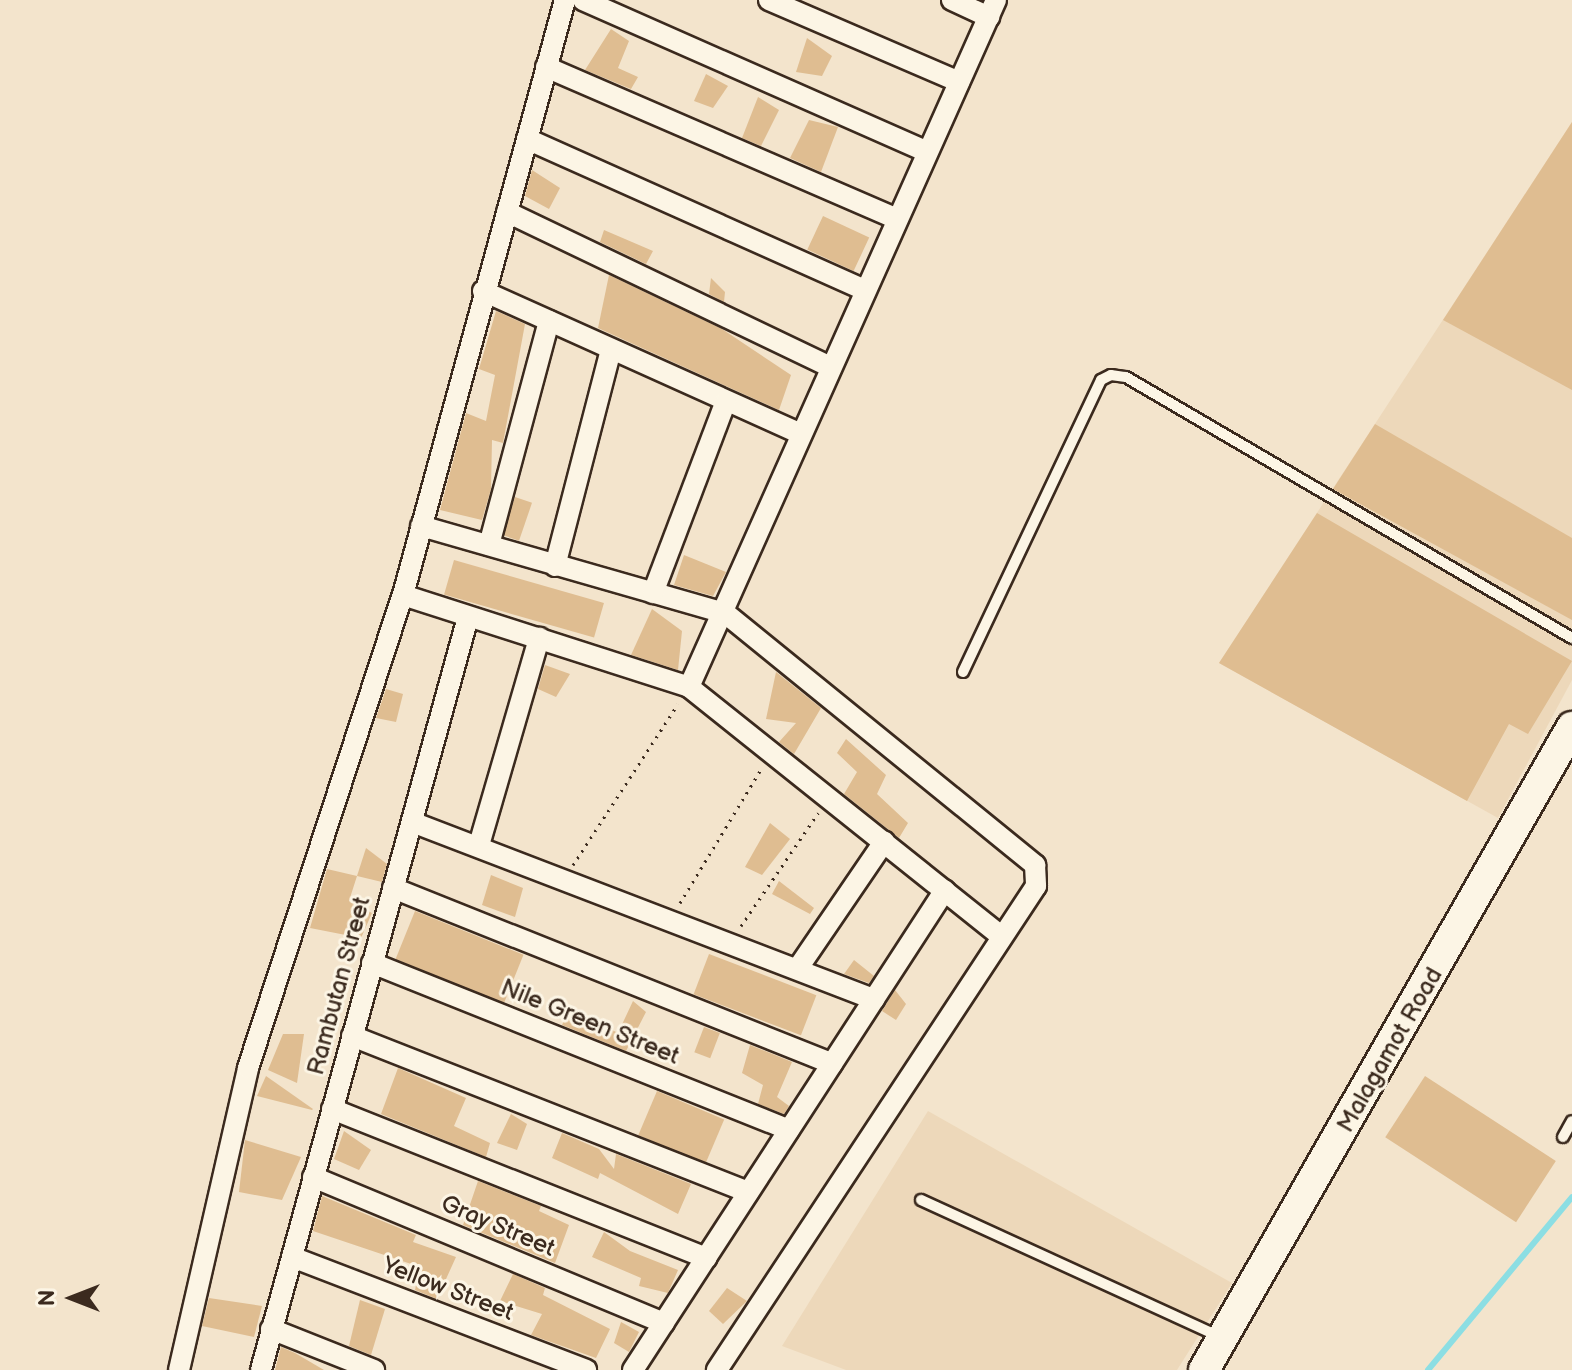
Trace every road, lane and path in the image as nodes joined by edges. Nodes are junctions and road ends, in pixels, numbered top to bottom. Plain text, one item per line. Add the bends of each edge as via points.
1 (565, 0) edge
2 (583, 0) edge
3 (769, 0) edge
4 (952, 0) edge
5 (992, 8) edge
6 (546, 67) junction
7 (959, 82) junction
8 (527, 139) junction
9 (927, 152) junction
10 (507, 212) junction
11 (897, 219) junction
12 (864, 290) junction
13 (483, 291) junction
14 (549, 321) junction
15 (611, 349) junction
16 (829, 366) junction
17 (726, 401) junction
18 (799, 433) junction
19 (421, 526) junction
20 (489, 545) junction
21 (555, 566) junction
22 (653, 593) junction
23 (403, 595) junction
24 (725, 613) junction
25 (468, 617) junction
26 (539, 638) junction
27 (1572, 638) edge
28 (963, 672) dead end
29 (689, 687) junction
30 (1572, 727) edge
31 (771, 752) junction
32 (828, 798) junction
33 (412, 822) junction
34 (884, 842) junction
35 (479, 845) junction
36 (565, 877) junction
37 (393, 888) junction
38 (945, 890) junction
39 (671, 919) junction
40 (1001, 936) junction
41 (730, 942) junction
42 (372, 963) junction
43 (798, 968) junction
44 (874, 999) junction
45 (352, 1036) junction
46 (832, 1064) junction
47 (332, 1109) junction
48 (1572, 1121) edge
49 (789, 1130) junction
50 (1563, 1137) dead end
51 (313, 1177) junction
52 (748, 1192) junction
53 (921, 1200) dead end
54 (292, 1257) junction
55 (706, 1258) junction
56 (664, 1323) junction
57 (271, 1329) junction
58 (1223, 1338) junction
59 (179, 1370) edge
60 (261, 1370) edge
61 (374, 1370) edge
62 (586, 1370) edge
63 (633, 1370) edge
64 (717, 1370) edge
65 (1204, 1370) edge

1 - 6 street
2 - 9 street
3 - 7 street
4 - 5 street
5 - 7 street
6 - 8 street
6 - 11 street
7 - 9 street
8 - 10 street
8 - 12 street
9 - 11 street
10 - 13 street
10 - 16 street
11 - 12 street
12 - 16 street
13 - 14 street
13 - 19 street
14 - 15 street
14 - 20 street
15 - 17 street
15 - 21 street
16 - 18 street
17 - 18 street
17 - 22 street
18 - 24 street
19 - 20 street
19 - 23 street
20 - 21 street
21 - 22 street
22 - 24 street
23 - 25 street
23 - 59 street via 248,1068
24 - 29 street
24 - 40 street via 1035,865 1036,886
25 - 26 street
25 - 33 street, Rambutan Street
26 - 29 street
26 - 35 street
27 - 28 lane via 1126,377 1111,375 1101,380
29 - 31 street
29 - 36 path
30 - 58 street, Malagamot Road
31 - 32 street
31 - 39 path
32 - 34 street
32 - 41 path
33 - 35 street
33 - 37 street, Rambutan Street
34 - 38 street
34 - 43 street
35 - 36 street
36 - 39 street
37 - 42 street, Rambutan Street
37 - 46 street
38 - 40 street
38 - 44 street
39 - 41 street
40 - 64 street
41 - 43 street
42 - 45 street, Rambutan Street
42 - 49 street, Nile Green Street
43 - 44 street
44 - 46 street
45 - 47 street, Rambutan Street
45 - 52 street
46 - 49 street
47 - 51 street, Rambutan Street
47 - 55 street
48 - 50 lane
49 - 52 street
51 - 54 street, Rambutan Street
51 - 56 street, Gray Street
52 - 55 street
53 - 58 lane
54 - 57 street, Rambutan Street
54 - 62 street, Yellow Street
55 - 56 street
56 - 63 street
57 - 60 street, Rambutan Street
57 - 61 street
58 - 65 street, Malagamot Road

